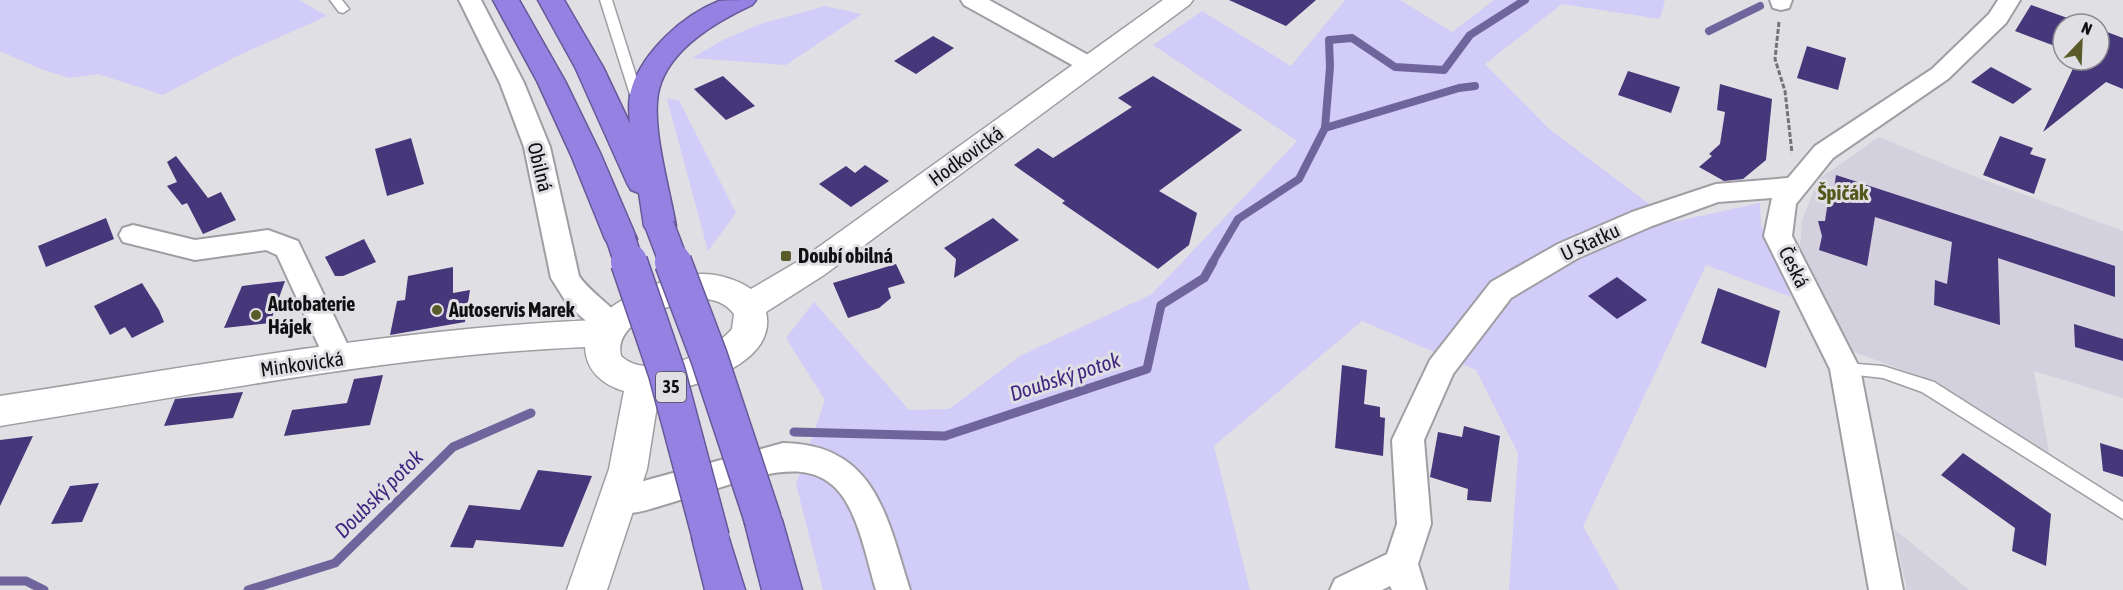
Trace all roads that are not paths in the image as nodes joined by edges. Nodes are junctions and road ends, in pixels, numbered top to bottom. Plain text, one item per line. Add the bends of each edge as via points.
1 (470, 0) edge
2 (506, 0) edge
3 (551, 0) edge
4 (606, 0) edge
5 (742, 0) edge
6 (972, 0) edge
7 (1180, 0) edge
8 (2009, 0) edge
9 (1090, 66) junction
10 (644, 121) junction
11 (1796, 187) junction
12 (660, 226) junction
13 (133, 235) dead end
14 (748, 307) junction
15 (609, 330) junction
16 (339, 358) junction
17 (1845, 369) junction
18 (643, 382) junction
19 (0, 411) edge
20 (619, 501) junction
21 (2123, 511) edge
22 (1405, 577) edge
23 (587, 590) edge
24 (725, 590) edge
25 (782, 590) edge
26 (893, 590) edge
27 (1347, 590) edge
28 (1886, 590) edge

1 - 15 street, Obilná via 512,82 537,147 565,278
2 - 24 highway, 35, bridge via 556,91 621,239 667,373
3 - 12 highway, 35 via 589,66
4 - 10 lane
5 - 10 highway via 691,27 668,50 644,93
6 - 9 street
7 - 9 street, Hodkovická
8 - 11 street, Česká via 1998,18 1940,74 1824,152
9 - 14 street, Hodkovická via 813,267
10 - 12 highway
11 - 17 street, Česká via 1783,202 1778,236
11 - 22 street, U Statku via 1716,193 1642,219 1568,252 1501,290 1441,368 1408,440 1414,524
12 - 25 highway, 35, bridge via 709,357
13 - 16 street via 195,250 268,240 288,248
14 - 15 street via 740,296 727,289 701,286 640,305 624,314
14 - 18 street via 751,320 747,334 730,353 666,378
15 - 16 street, Minkovická
15 - 18 street via 603,353 608,366 619,376
16 - 19 street, Minkovická
17 - 21 lane via 1883,372 1928,387
17 - 28 street, Česká
18 - 20 street via 633,448
20 - 23 street
20 - 26 street via 772,458 788,455 813,459 843,475 856,489
22 - 27 street, U Statku

